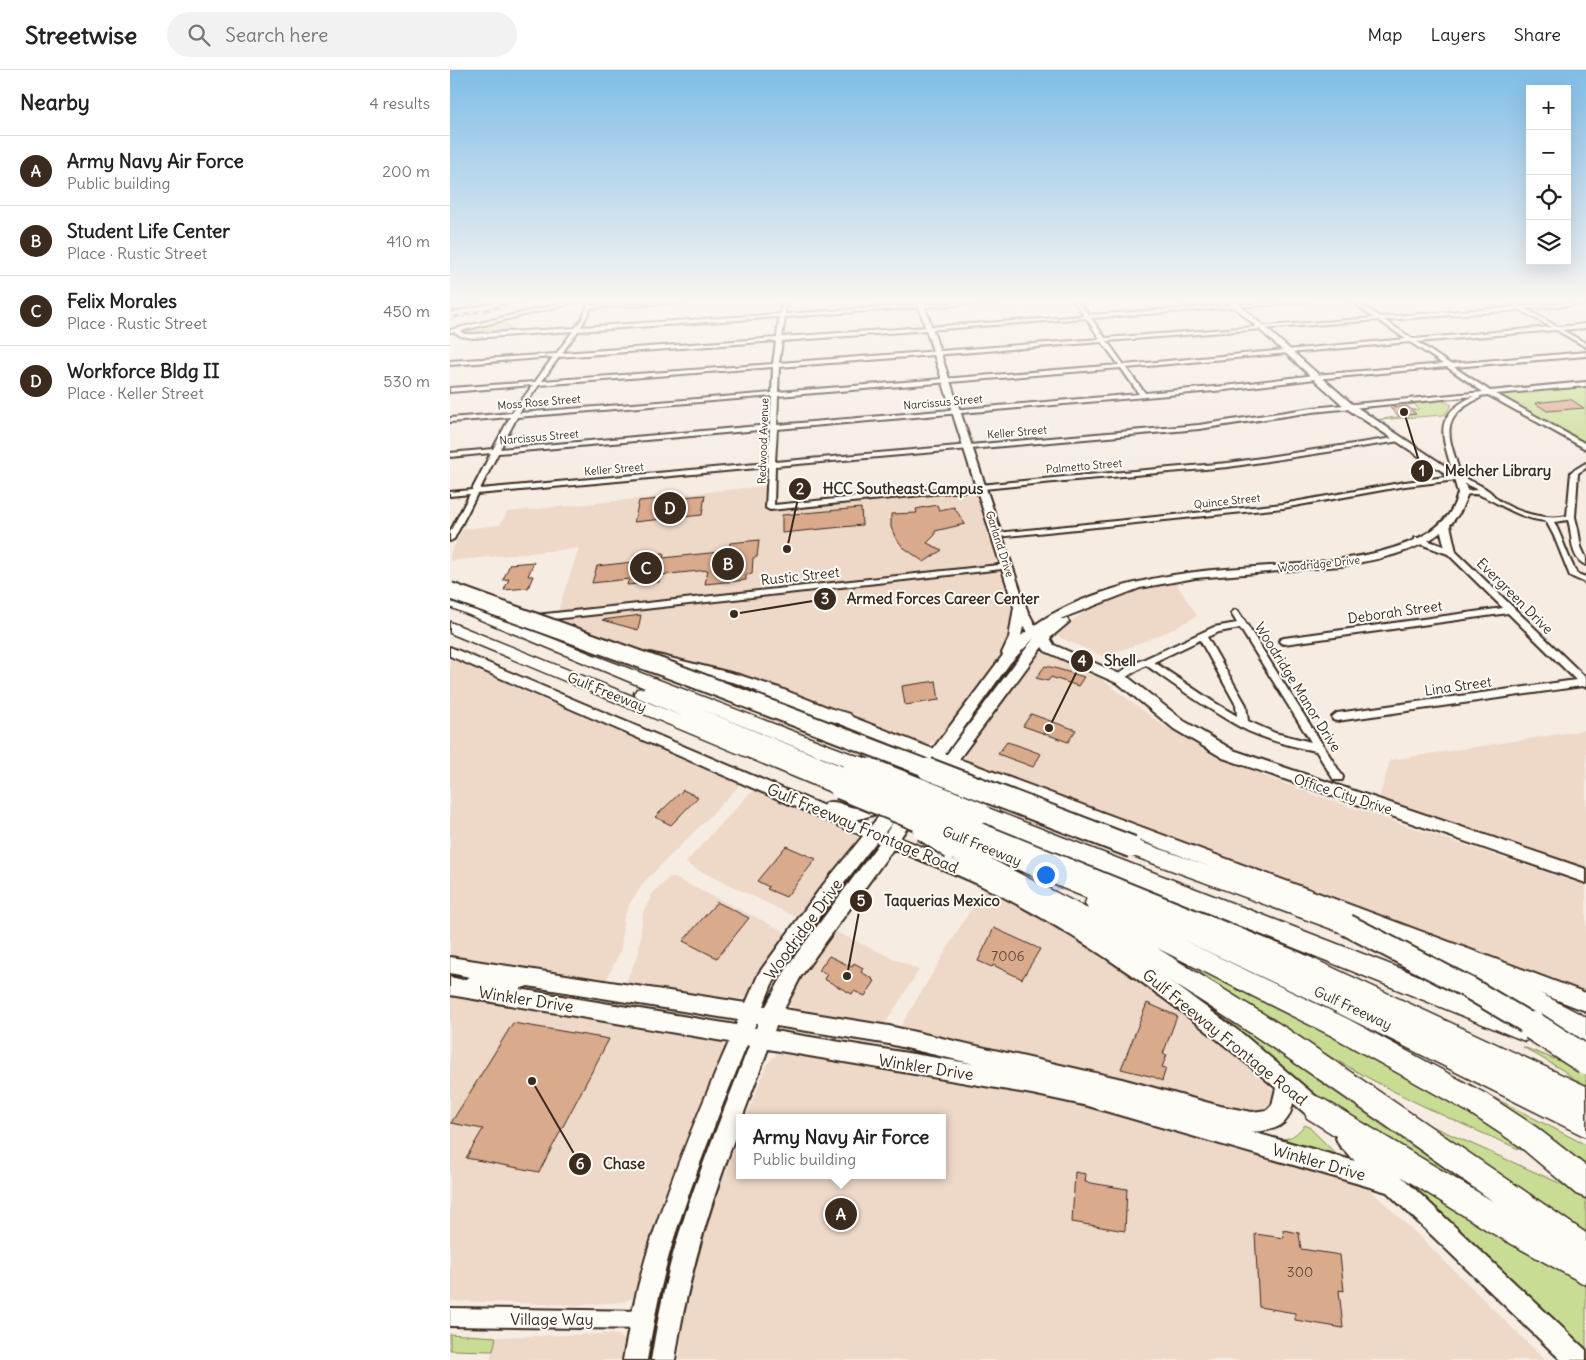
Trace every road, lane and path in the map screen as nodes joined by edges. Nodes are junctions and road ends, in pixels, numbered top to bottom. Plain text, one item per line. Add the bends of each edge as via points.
1 (472, 361) edge
2 (554, 361) edge
3 (814, 361) edge
4 (941, 361) edge
5 (1119, 361) edge
6 (1172, 361) edge
7 (1298, 361) edge
8 (1441, 361) edge
9 (1503, 361) edge
10 (450, 363) edge
11 (776, 364) junction
12 (1123, 366) junction
13 (1448, 366) junction
14 (1315, 377) junction
15 (946, 380) junction
16 (538, 383) junction
17 (1586, 384) edge
18 (450, 390) edge
19 (774, 393) junction
20 (1489, 393) junction
21 (1144, 395) junction
22 (1440, 398) junction
23 (1348, 406) junction
24 (1458, 408) junction
25 (957, 411) junction
26 (515, 414) junction
27 (450, 420) edge
28 (774, 427) junction
29 (1400, 440) junction
30 (968, 446) junction
31 (1586, 447) edge
32 (498, 450) junction
33 (450, 455) edge
34 (772, 464) junction
35 (1586, 464) edge
36 (1458, 478) junction
37 (981, 487) junction
38 (476, 492) junction
39 (1463, 493) junction
40 (450, 494) edge
41 (1492, 497) junction
42 (770, 508) joint
43 (1571, 517) junction
44 (1549, 520) junction
45 (1445, 525) junction
46 (998, 535) junction
47 (450, 539) edge
48 (1418, 540) junction
49 (1451, 552) junction
50 (1586, 564) edge
51 (1008, 566) junction
52 (1586, 580) edge
53 (450, 584) edge
54 (450, 591) edge
55 (450, 602) edge
56 (1086, 604) junction
57 (1020, 608) junction
58 (1509, 610) junction
59 (1235, 613) dead end
60 (450, 615) edge
61 (1054, 616) junction
62 (536, 618) junction
63 (1243, 625) junction
64 (450, 627) edge
65 (1038, 635) junction
66 (1202, 636) junction
67 (1284, 641) dead end
68 (450, 651) edge
69 (585, 658) junction
70 (1005, 660) junction
71 (1147, 661) junction
72 (1118, 678) junction
73 (1585, 683) edge
74 (1337, 717) dead end
75 (844, 718) junction
76 (1243, 724) junction
77 (878, 732) junction
78 (1320, 748) junction
79 (943, 758) junction
80 (848, 776) junction
81 (1338, 777) dead end
82 (759, 784) junction
83 (1041, 796) junction
84 (880, 837) junction
85 (962, 838) junction
86 (1025, 864) junction
87 (1586, 876) edge
88 (1347, 925) junction
89 (450, 965) edge
90 (532, 978) junction
91 (565, 983) junction
92 (457, 987) edge
93 (614, 991) junction
94 (1586, 1002) edge
95 (552, 1003) junction
96 (604, 1011) junction
97 (749, 1014) junction
98 (770, 1017) junction
99 (1586, 1030) edge
100 (750, 1038) junction
101 (1586, 1054) edge
102 (1586, 1060) edge
103 (1287, 1084) junction
104 (1586, 1099) edge
105 (1316, 1109) junction
106 (1586, 1124) edge
107 (1393, 1183) junction
108 (1586, 1184) edge
109 (1586, 1250) edge
110 (1586, 1270) edge
111 (450, 1317) edge
112 (648, 1320) junction
113 (635, 1360) edge
114 (663, 1360) edge
115 (1579, 1360) edge

1 - 10 street
2 - 16 street
3 - 11 street
4 - 15 main road, Garland Drive
5 - 12 street
6 - 12 street, Moss Rose Street
7 - 14 main road
8 - 13 street
9 - 13 street, Narcissus Street
11 - 16 street
11 - 19 street, Redwood Avenue
12 - 15 street, Moss Rose Street
12 - 21 street
13 - 14 street, Narcissus Street
13 - 20 street
14 - 21 street, Narcissus Street
14 - 23 main road
15 - 19 street, Moss Rose Street
15 - 25 main road, Garland Drive
16 - 18 street
16 - 26 street
17 - 20 street, Keller Street
19 - 26 street, Moss Rose Street
19 - 28 street, Redwood Avenue
20 - 22 street, Keller Street
20 - 24 street
20 - 31 street
21 - 25 street, Narcissus Street
22 - 23 street, Keller Street
22 - 24 street
23 - 29 main road
23 - 30 street, Keller Street via 1199,427
24 - 36 street via 1452,413 1445,432
25 - 28 street, Narcissus Street
25 - 30 main road, Garland Drive
26 - 27 street, Moss Rose Street
26 - 32 street
28 - 32 street, Narcissus Street
28 - 34 street, Redwood Avenue
29 - 36 main road
29 - 37 street, Palmetto Street via 1228,465
30 - 34 street, Keller Street
30 - 37 main road, Garland Drive
32 - 33 street, Narcissus Street
32 - 38 street
34 - 38 street, Keller Street
34 - 42 street, Redwood Avenue
35 - 43 street via 1575,472
36 - 39 main road
36 - 41 street
36 - 46 street, Quince Street via 1404,484 1283,506
37 - 42 street, Palmetto Street
37 - 46 main road, Garland Drive
38 - 40 street, Keller Street
38 - 47 street
39 - 41 street via 1479,492
39 - 45 main road, Woodridge Drive via 1453,516
41 - 44 street via 1516,512
43 - 44 street
43 - 50 street via 1576,549
44 - 52 street via 1574,576
45 - 48 main road, Woodridge Drive
45 - 49 main road
46 - 51 main road, Garland Drive
48 - 49 street, Evergreen Drive
48 - 56 main road, Woodridge Drive via 1387,553 1340,563 1156,580 1118,590
49 - 58 street, Evergreen Drive
51 - 57 main road, Garland Drive
51 - 62 street, Rustic Street
53 - 62 main road
54 - 88 highway, bridge
55 - 69 highway, Gulf Freeway
56 - 61 main road, Woodridge Drive
56 - 65 main road, Woodridge Drive
57 - 61 main road via 1033,615
57 - 65 main road, Garland Drive via 1028,626
57 - 70 main road via 1015,638
58 - 67 street, Deborah Street
58 - 73 street, Evergreen Drive
59 - 63 street, Woodridge Manor Drive
60 - 80 highway, Gulf Freeway
61 - 65 main road, Woodridge Drive
62 - 75 main road via 600,642 739,679
63 - 66 street via 1224,627
63 - 78 street, Woodridge Manor Drive
64 - 80 highway, Gulf Freeway
65 - 70 main road, Woodridge Drive
65 - 72 main road, Office City Drive via 1049,648
65 - 79 main road, Woodridge Drive via 1013,675
66 - 71 street
66 - 76 street via 1240,705
68 - 82 main road, Gulf Freeway Frontage Road
69 - 75 highway via 617,660 817,714
69 - 80 highway, Gulf Freeway
70 - 79 main road, Woodridge Drive
71 - 72 street
71 - 76 street via 1220,713
72 - 87 main road, Office City Drive via 1179,725 1228,754
73 - 74 street, Lina Street
75 - 77 main road
76 - 78 street via 1300,746
77 - 79 main road
77 - 82 main road via 881,738 902,750 906,761 871,810 857,814 845,812 769,784
78 - 81 street, Woodridge Manor Drive
79 - 83 main road
79 - 84 main road, Woodridge Drive
80 - 85 highway, Gulf Freeway, bridge
80 - 85 highway, Gulf Freeway, bridge via 895,810
82 - 84 main road, Gulf Freeway Frontage Road
83 - 85 main road via 974,782 955,787 924,833 925,846
83 - 94 main road
84 - 85 main road, Gulf Freeway Frontage Road
84 - 97 main road, Woodridge Drive via 778,959
84 - 98 main road, Woodridge Drive via 795,970
85 - 86 highway, Gulf Freeway
85 - 101 highway, Gulf Freeway
85 - 103 main road, Gulf Freeway Frontage Road via 985,880 1054,916 1134,965
85 - 104 highway, Gulf Freeway via 1293,960
85 - 109 highway via 1019,881 1168,966 1320,1065
86 - 106 highway, Gulf Freeway via 1246,957 1381,1020
86 - 108 highway via 1177,948 1339,1027 1477,1103 1527,1136
88 - 99 highway, bridge via 1439,958 1501,985
88 - 102 highway, bridge via 1477,993
89 - 90 main road, Winkler Drive
90 - 91 main road, Winkler Drive
90 - 92 main road via 500,984 481,981
91 - 93 main road, Winkler Drive
91 - 95 main road
92 - 95 main road, Winkler Drive
93 - 96 main road
93 - 97 main road, Winkler Drive
95 - 96 main road, Winkler Drive
96 - 100 main road, Winkler Drive
97 - 98 main road, Winkler Drive
97 - 100 main road, Woodridge Drive
98 - 100 main road, Woodridge Drive
98 - 103 main road, Winkler Drive via 945,1047 1252,1122 1271,1120 1281,1111
100 - 107 street, Winkler Drive via 1088,1096
100 - 112 main road, Woodridge Drive via 669,1222
100 - 114 main road, Woodridge Drive via 690,1235
103 - 105 main road, Gulf Freeway Frontage Road
105 - 107 main road, Gulf Freeway Frontage Road
105 - 110 highway via 1500,1222
107 - 115 main road, Gulf Freeway Frontage Road
111 - 112 street, Village Way
112 - 113 main road, Woodridge Drive

